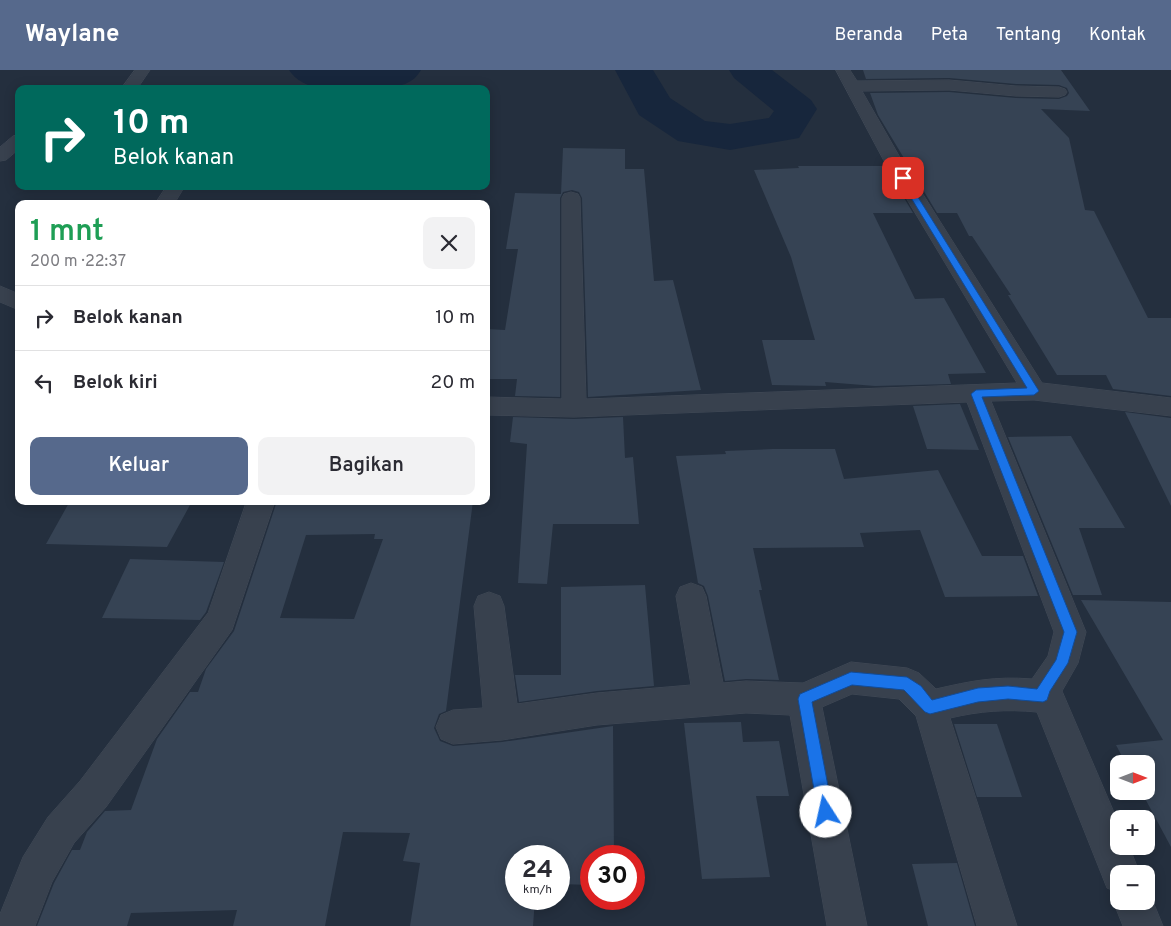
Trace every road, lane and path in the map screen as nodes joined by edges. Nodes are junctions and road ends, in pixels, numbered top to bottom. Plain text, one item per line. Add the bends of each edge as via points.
1 (143, 70) edge
2 (847, 78) edge
3 (132, 85) edge
4 (1060, 92) dead end
5 (15, 143) edge
6 (0, 156) edge
7 (571, 198) dead end
8 (0, 293) edge
9 (15, 301) edge
10 (1034, 391) junction
11 (976, 394) junction
12 (490, 406) edge
13 (1171, 407) edge
14 (574, 408) junction
15 (260, 505) edge
16 (691, 596) dead end
17 (488, 606) dead end
18 (1044, 689) junction
19 (804, 699) junction
20 (710, 700) junction
21 (930, 708) junction
22 (502, 723) junction
23 (453, 727) dead end
24 (1117, 865) edge
25 (1136, 910) edge
26 (15, 926) edge
27 (847, 926) edge
28 (997, 926) edge
29 (1143, 926) edge

1 - 3 street
2 - 4 street
2 - 10 street via 892,161
5 - 6 street
7 - 14 street
8 - 9 street
10 - 11 street
10 - 13 street
11 - 14 street
11 - 18 street via 1070,632 1062,663
12 - 14 street
15 - 26 street via 220,620 93,794 62,830 37,871
16 - 20 street
17 - 22 street
18 - 21 street via 1043,696 978,695
18 - 24 street
19 - 20 street via 746,696
19 - 21 street via 851,678 880,680 907,684
19 - 27 street
20 - 22 street via 597,709
21 - 28 street
22 - 23 street
25 - 29 street

